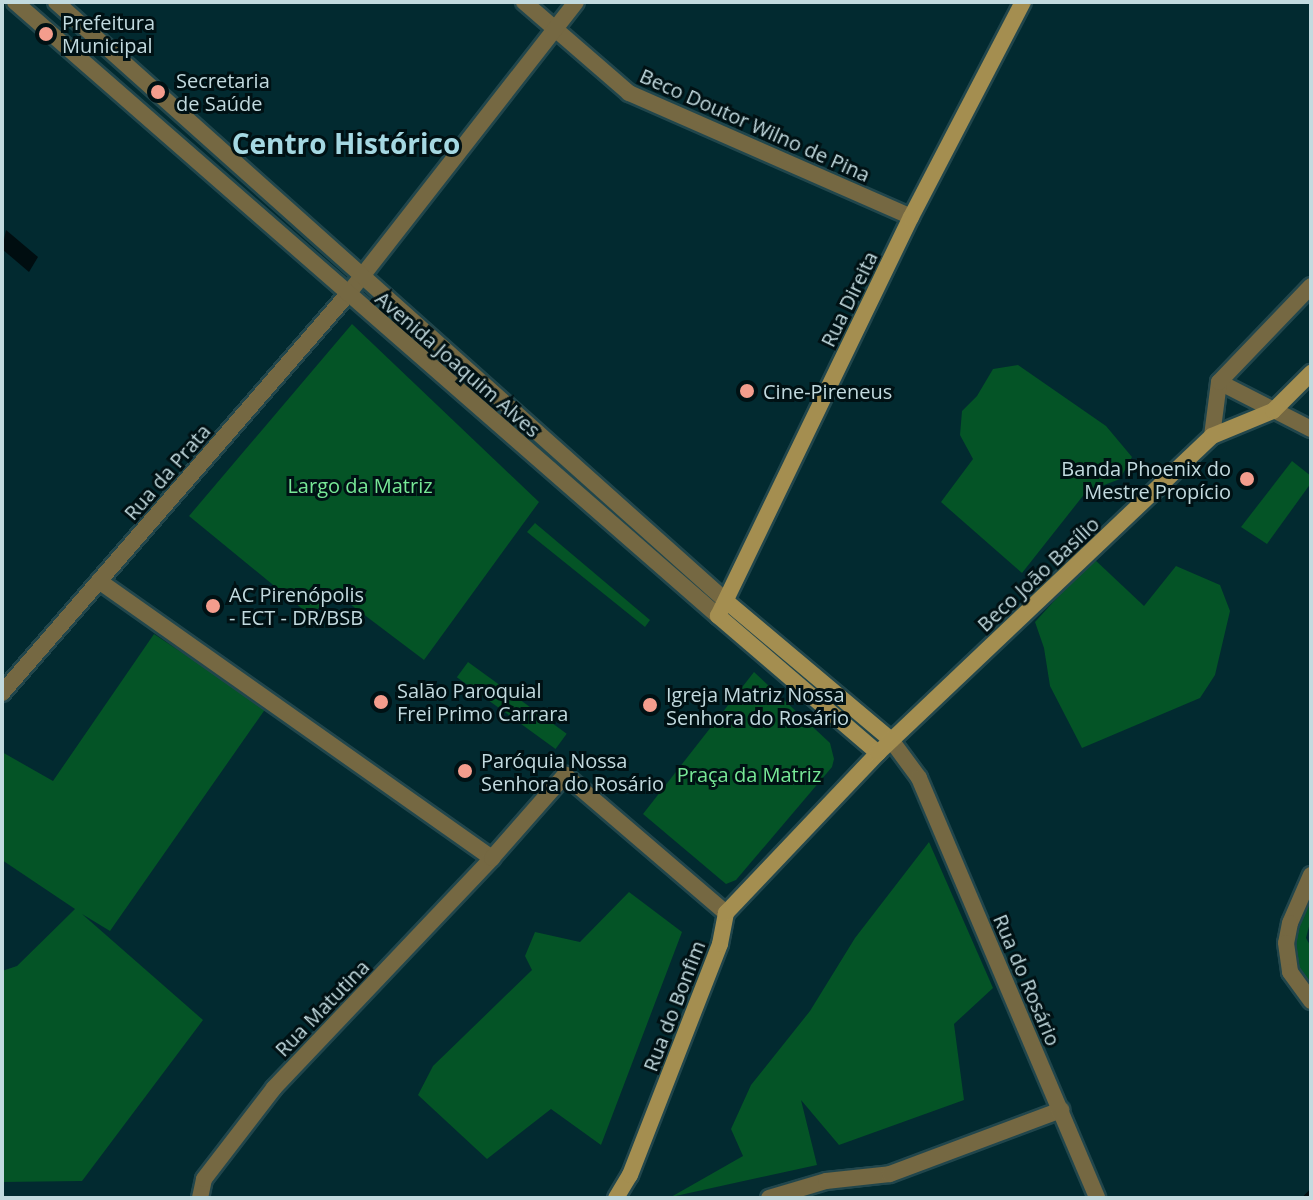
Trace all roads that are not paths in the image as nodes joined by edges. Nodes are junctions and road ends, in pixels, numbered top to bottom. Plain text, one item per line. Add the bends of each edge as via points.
1 (15, 2) edge
2 (56, 2) edge
3 (524, 2) edge
4 (576, 2) edge
5 (1023, 2) edge
6 (555, 27) junction
7 (238, 166) junction
8 (222, 184) junction
9 (911, 217) junction
10 (361, 277) junction
11 (1311, 286) edge
12 (348, 294) junction
13 (1311, 373) edge
14 (1219, 382) junction
15 (500, 401) junction
16 (1273, 411) junction
17 (487, 416) junction
18 (1311, 429) edge
19 (1212, 436) junction
20 (99, 581) junction
21 (726, 601) junction
22 (718, 616) junction
23 (4, 687) edge
24 (891, 740) junction
25 (878, 753) junction
26 (919, 778) junction
27 (492, 858) junction
28 (1311, 875) edge
29 (726, 913) junction
30 (1311, 1001) edge
31 (1061, 1110) junction
32 (200, 1198) edge
33 (616, 1198) edge
34 (769, 1198) edge
35 (1097, 1198) edge

1 - 8 street, Avenida Joaquim Alves
2 - 7 street, Avenida Joaquim Alves
3 - 6 street, Beco Doutor Wilno de Pina
4 - 6 street, Rua da Prata
5 - 9 main road, Rua Direita
6 - 9 street, Beco Doutor Wilno de Pina via 629,93
6 - 10 street, Rua da Prata
7 - 8 street
7 - 10 street, Avenida Joaquim Alves
8 - 12 street, Avenida Joaquim Alves
9 - 21 main road, Rua Direita
10 - 12 street, Rua da Prata
10 - 15 street, Avenida Joaquim Alves
11 - 14 street
12 - 17 street, Avenida Joaquim Alves
12 - 20 street, Rua da Prata
13 - 16 main road
14 - 16 street
14 - 19 street
15 - 17 street
15 - 21 street, Avenida Joaquim Alves
16 - 18 street
16 - 19 main road
17 - 22 street, Avenida Joaquim Alves
19 - 24 main road, Beco João Basílio
20 - 23 street, Rua da Prata
20 - 27 street
21 - 22 main road, Rua Direita
21 - 24 main road, Avenida Joaquim Alves
22 - 25 main road, Avenida Joaquim Alves
24 - 25 main road
24 - 26 street, Rua do Rosário
25 - 26 street
25 - 29 main road
26 - 31 street, Rua do Rosário
27 - 29 street, Rua Matutina via 565,775
27 - 32 street, Rua Matutina via 274,1088 204,1179
28 - 30 street via 1286,943 1290,972
29 - 33 main road, Rua do Bonfim via 720,944 630,1175
31 - 34 street via 890,1174 826,1181
31 - 35 street, Rua do Rosário

